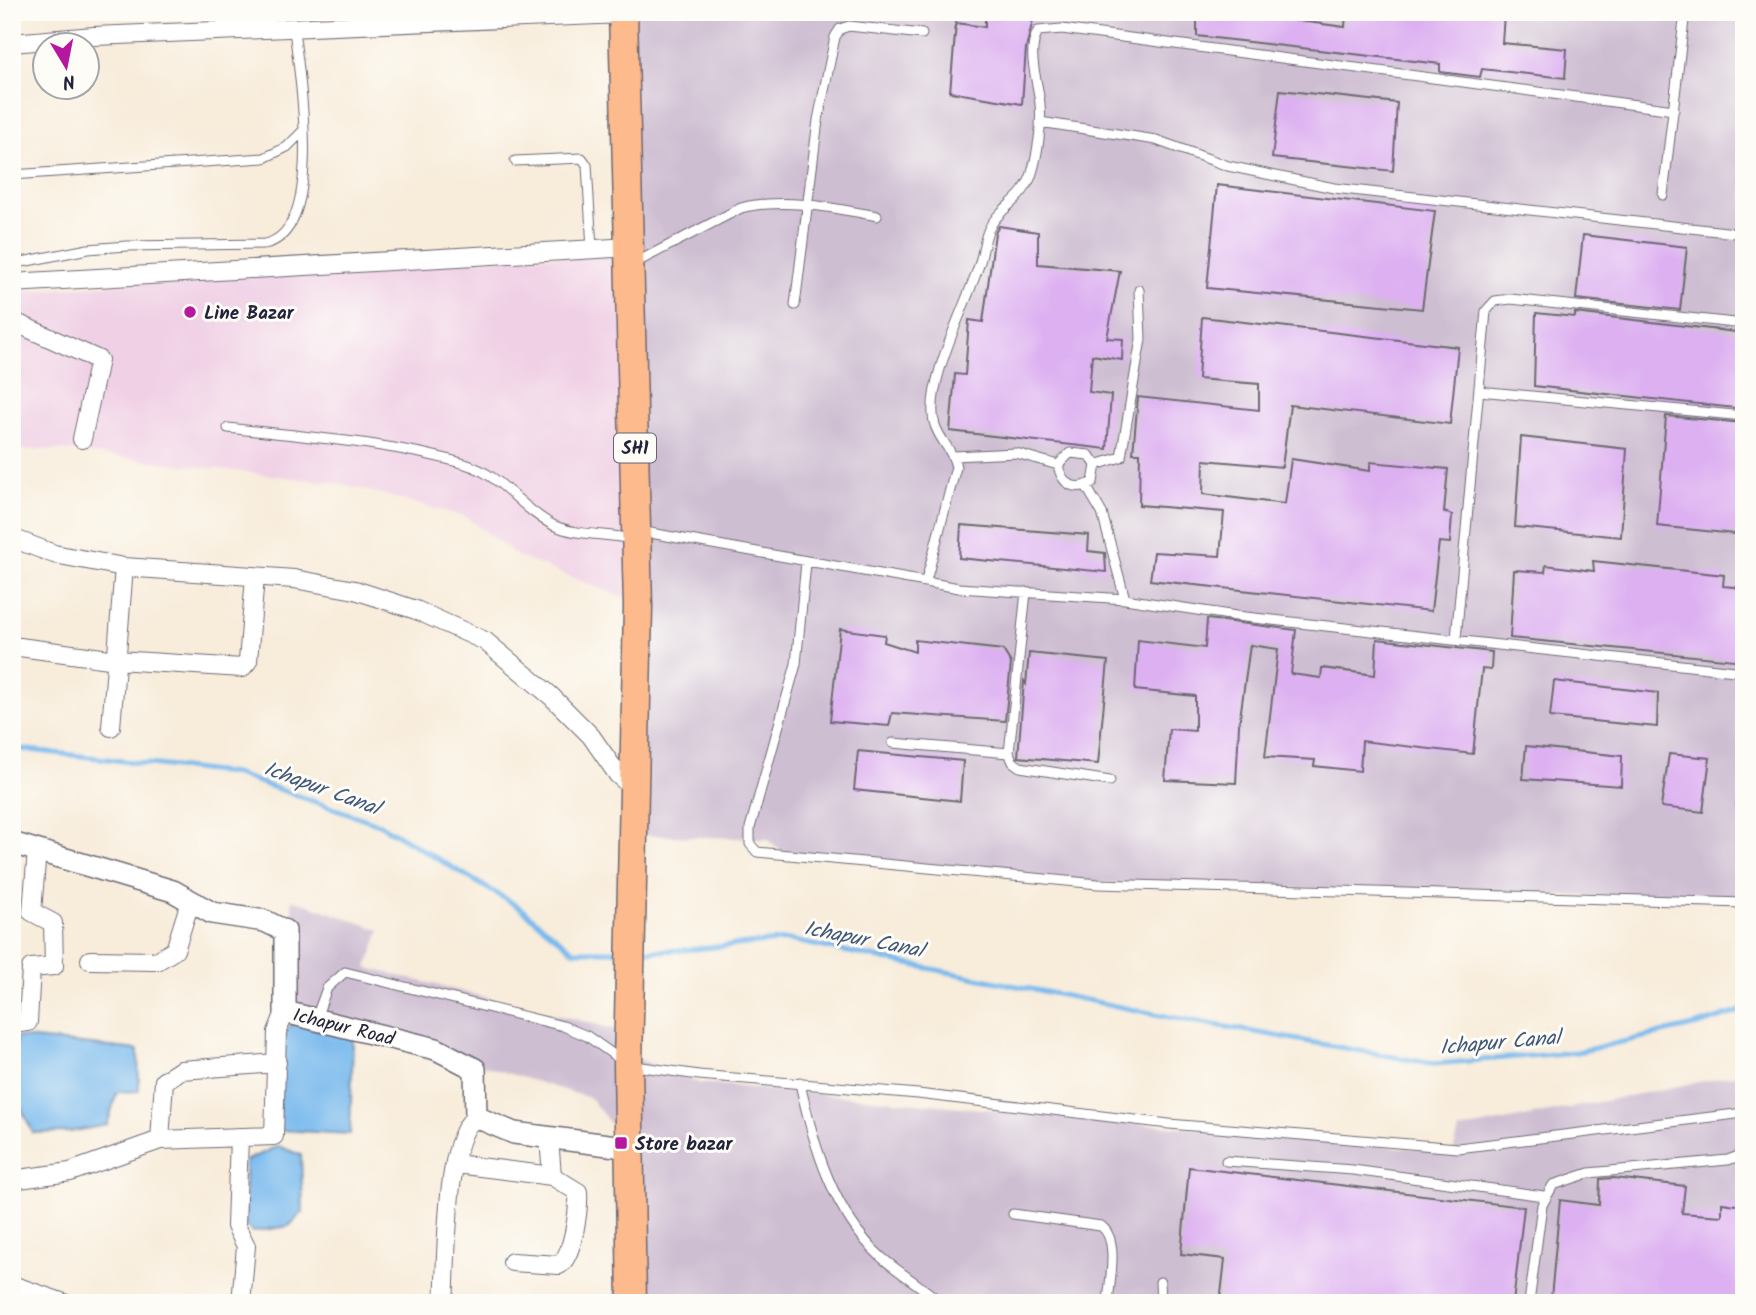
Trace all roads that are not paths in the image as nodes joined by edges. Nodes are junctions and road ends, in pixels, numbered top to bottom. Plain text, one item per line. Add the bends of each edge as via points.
1 (1685, 12) edge
2 (624, 13) edge
3 (293, 30) junction
4 (922, 34) dead end
5 (12, 43) edge
6 (1674, 110) junction
7 (1040, 122) junction
8 (304, 130) junction
9 (515, 161) dead end
10 (12, 175) edge
11 (1663, 195) dead end
12 (808, 205) junction
13 (877, 216) dead end
14 (1744, 234) edge
15 (592, 249) junction
16 (631, 256) junction
17 (12, 264) edge
18 (12, 283) edge
19 (1139, 290) dead end
20 (795, 305) dead end
21 (12, 321) edge
22 (1744, 324) edge
23 (1479, 391) junction
24 (1744, 416) edge
25 (228, 428) dead end
26 (82, 439) dead end
27 (954, 456) junction
28 (1058, 465) junction
29 (1096, 465) junction
30 (1086, 486) junction
31 (12, 529) edge
32 (636, 535) junction
33 (12, 538) edge
34 (54, 554) junction
35 (806, 563) junction
36 (124, 567) junction
37 (255, 577) junction
38 (926, 581) junction
39 (1026, 592) junction
40 (1125, 599) junction
41 (1456, 639) junction
42 (12, 646) edge
43 (117, 660) junction
44 (1744, 672) edge
45 (111, 727) dead end
46 (893, 743) dead end
47 (1009, 753) junction
48 (1744, 766) edge
49 (1110, 781) dead end
50 (633, 788) junction
51 (1744, 811) edge
52 (12, 843) edge
53 (37, 850) junction
54 (190, 902) junction
55 (1744, 903) edge
56 (90, 960) dead end
57 (285, 1012) junction
58 (315, 1020) junction
59 (12, 1024) edge
60 (276, 1063) junction
61 (628, 1065) junction
62 (800, 1083) junction
63 (1744, 1113) edge
64 (476, 1117) junction
65 (239, 1137) junction
66 (549, 1138) junction
67 (160, 1140) junction
68 (632, 1148) junction
69 (1744, 1154) edge
70 (1226, 1161) dead end
71 (456, 1164) junction
72 (552, 1176) junction
73 (12, 1180) edge
74 (1544, 1196) junction
75 (1013, 1214) dead end
76 (512, 1262) dead end
77 (1160, 1282) dead end
78 (12, 1285) edge
79 (64, 1303) edge
80 (241, 1303) edge
81 (444, 1303) edge
82 (632, 1303) edge
83 (942, 1303) edge
84 (1108, 1303) edge
85 (1161, 1303) edge
86 (1529, 1303) edge

1 - 6 lane
2 - 3 street
2 - 16 main road, SH1
3 - 5 street
3 - 8 lane
4 - 12 lane via 849,26 840,29 818,120
6 - 7 lane via 1043,29 1035,36 1032,66
6 - 11 lane
7 - 14 lane via 1156,140 1228,166 1335,188
7 - 27 lane via 1032,173 1020,198 988,231 937,385 935,425
8 - 10 lane via 287,147 264,158
8 - 17 lane via 299,206 273,243 89,249
9 - 15 lane via 582,158 587,164
12 - 13 lane
12 - 16 lane via 759,203 741,208
12 - 20 lane
15 - 16 street
15 - 18 street
16 - 32 main road, SH1
19 - 29 lane via 1141,339 1121,457
21 - 26 street via 99,360
22 - 23 lane via 1511,299 1494,301 1486,311
23 - 24 lane
23 - 41 lane
25 - 32 lane via 467,465 496,480 564,530
27 - 28 lane via 1016,453
27 - 38 lane via 955,476
28 - 29 lane via 1070,453 1078,452
28 - 30 lane via 1066,484
29 - 30 lane via 1093,482
30 - 40 lane via 1102,513
31 - 34 street
32 - 35 lane
32 - 50 main road, SH1
33 - 34 street
34 - 36 street
35 - 38 lane
35 - 55 lane via 796,664 750,828 750,844 757,852 1098,884
36 - 37 street
36 - 43 street
37 - 43 street via 247,665
37 - 50 street via 355,590 416,610 485,642 551,696
38 - 39 lane
39 - 40 lane
39 - 47 lane
40 - 41 lane via 1236,616
41 - 44 lane
42 - 43 street
43 - 45 street
46 - 47 lane
47 - 49 lane via 1020,767
48 - 51 lane
50 - 61 main road, SH1
52 - 53 street, Ichapur Road
53 - 54 street, Ichapur Road via 173,891
53 - 59 street via 32,912 53,923 54,966 31,968 28,1022
54 - 56 street via 176,950 157,961
54 - 57 street, Ichapur Road via 212,913 265,921 285,931
57 - 58 street, Ichapur Road
57 - 60 street via 277,1032
58 - 61 lane via 327,988 345,972 563,1026 587,1036
58 - 64 street, Ichapur Road via 436,1049 475,1069
60 - 65 street via 274,1136
60 - 67 street via 172,1074 164,1081
61 - 62 lane
61 - 68 main road, SH1
62 - 63 lane via 1170,1124 1458,1148
62 - 83 lane via 810,1132 843,1209 881,1256
64 - 66 street via 514,1133
64 - 71 street via 463,1132
65 - 67 street
65 - 80 street via 236,1226 246,1246
66 - 68 street
66 - 72 street
67 - 73 street via 69,1172
68 - 82 main road, SH1
69 - 74 lane via 1728,1160 1577,1176 1553,1185
70 - 74 lane via 1353,1170
71 - 72 street
71 - 81 street via 448,1203
72 - 76 street via 578,1192 568,1258 559,1265
74 - 86 lane
75 - 84 lane via 1101,1226 1108,1231
77 - 85 lane
78 - 79 street

